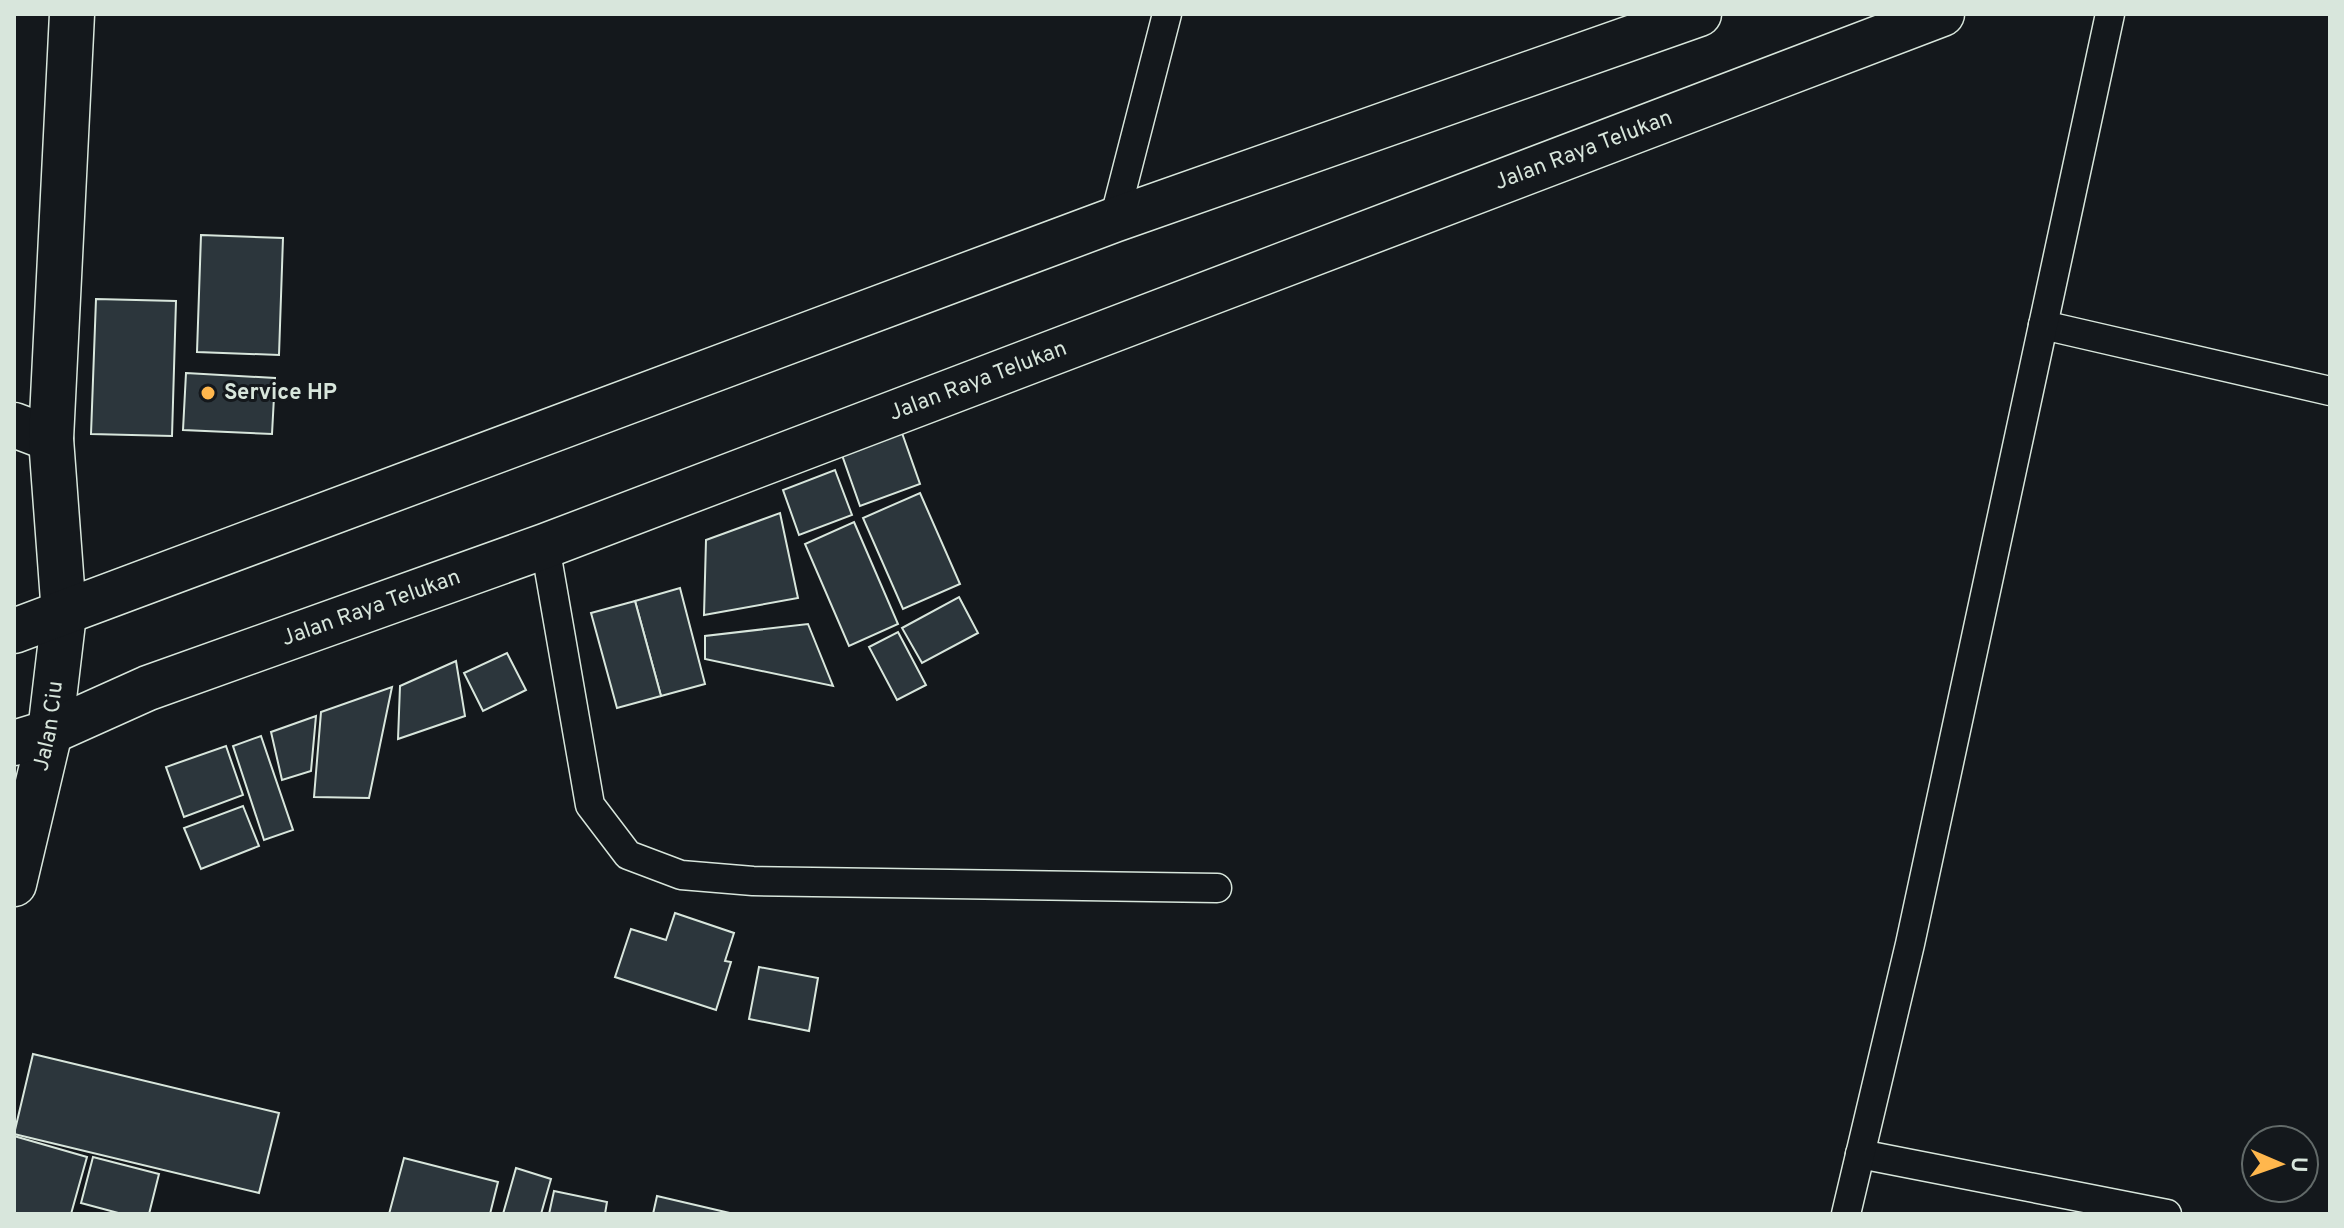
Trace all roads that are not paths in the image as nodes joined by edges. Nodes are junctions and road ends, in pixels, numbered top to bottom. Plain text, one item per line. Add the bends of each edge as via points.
1 (72, 14) edge
2 (1167, 14) edge
3 (1942, 14) edge
4 (2110, 14) edge
5 (1693, 15) edge
6 (1114, 220) junction
7 (2043, 325) junction
8 (2330, 391) edge
9 (33, 432) edge
10 (545, 546) junction
11 (64, 614) junction
12 (14, 631) edge
13 (32, 738) edge
14 (14, 884) edge
15 (1217, 888) dead end
16 (1860, 1154) junction
17 (1846, 1214) edge
18 (2167, 1214) edge

1 - 9 main road, Jalan Ciu
2 - 6 lane
3 - 10 main road, Jalan Raya Telukan
4 - 7 lane
5 - 6 main road
6 - 11 main road
7 - 8 lane
7 - 16 lane
9 - 11 main road, Jalan Ciu
10 - 13 main road, Jalan Raya Telukan via 148,688
10 - 15 lane via 590,805 628,855 681,875 753,881
11 - 12 main road
11 - 13 main road, Jalan Ciu
13 - 14 main road, Jalan Ciu
16 - 17 lane
16 - 18 lane

